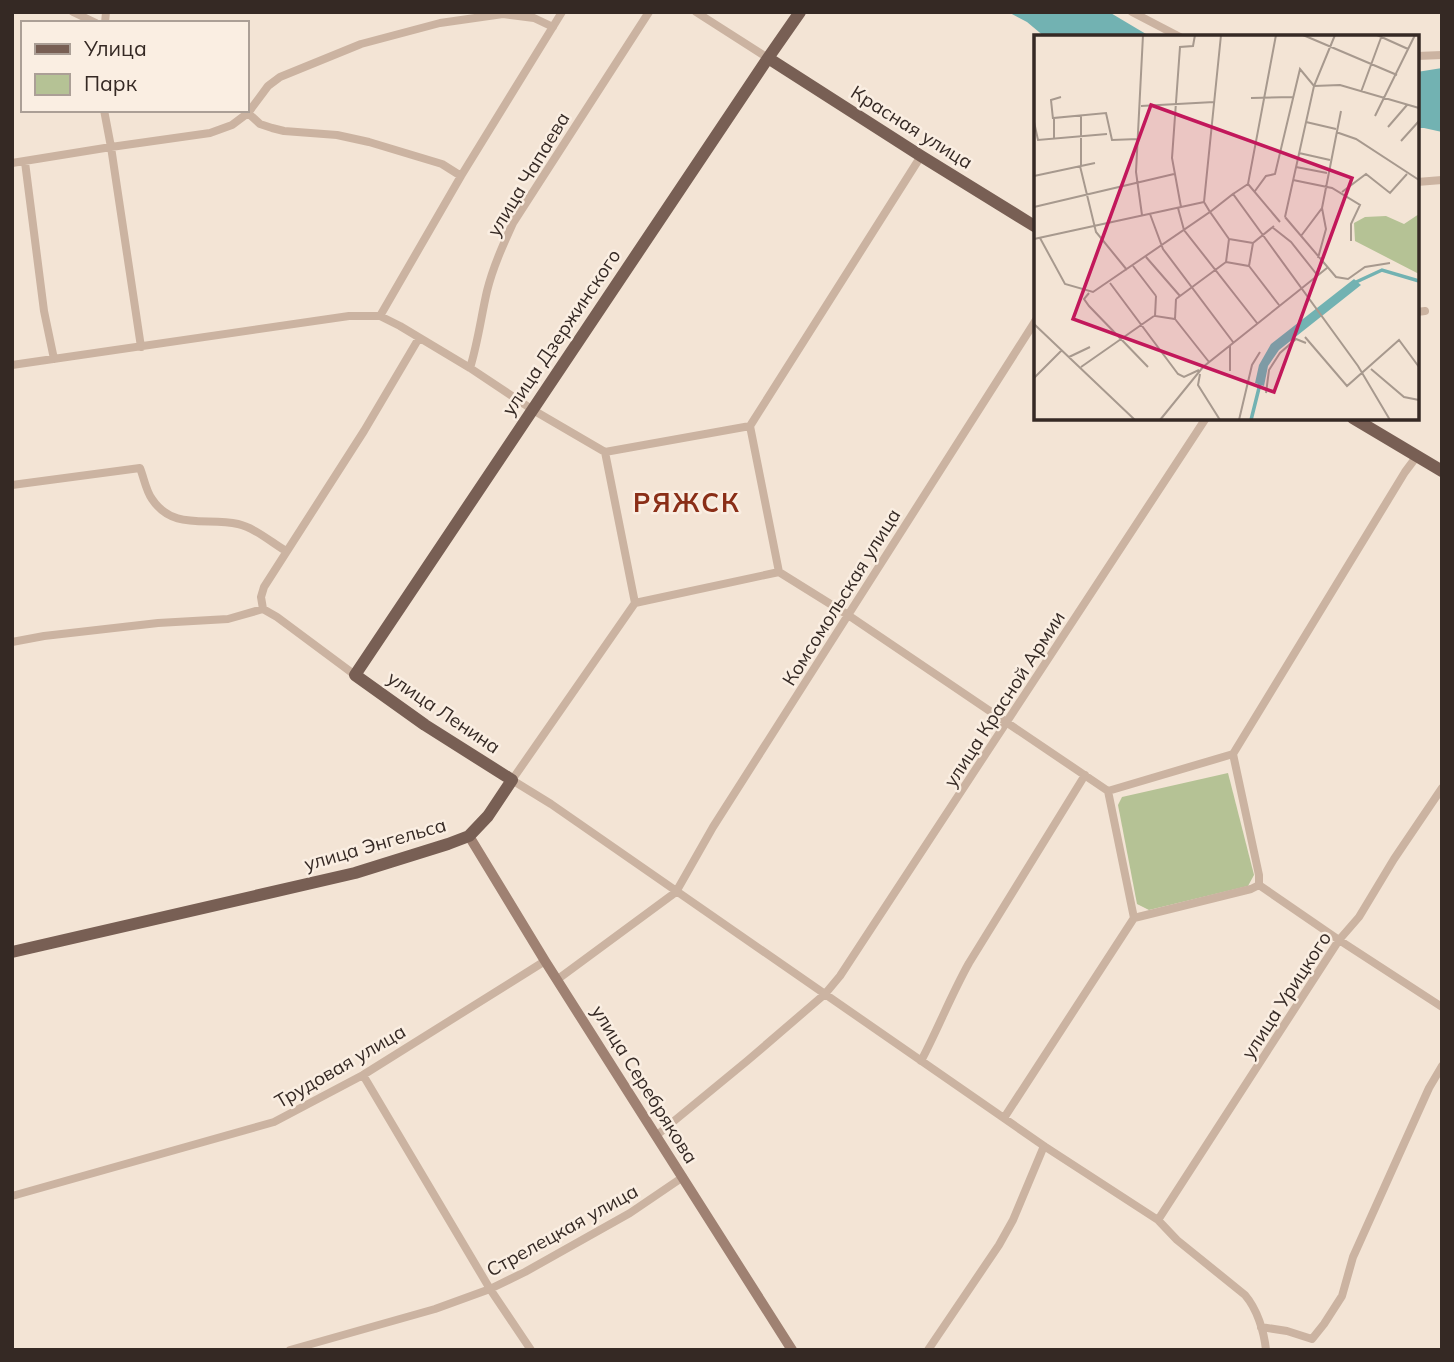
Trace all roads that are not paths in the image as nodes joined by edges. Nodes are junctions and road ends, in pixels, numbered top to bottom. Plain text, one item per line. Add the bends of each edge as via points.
1 (73, 12) edge
2 (562, 12) edge
3 (649, 12) edge
4 (696, 12) edge
5 (800, 12) edge
6 (1132, 12) edge
7 (92, 21) edge
8 (553, 27) junction
9 (1176, 35) edge
10 (1442, 55) edge
11 (1419, 56) edge
12 (768, 58) junction
13 (104, 112) edge
14 (248, 113) junction
15 (111, 147) junction
16 (921, 156) junction
17 (25, 162) junction
18 (12, 163) edge
19 (461, 176) junction
20 (1442, 180) edge
21 (1419, 182) edge
22 (1034, 226) edge
23 (380, 316) junction
24 (1034, 323) edge
25 (419, 338) junction
26 (141, 347) junction
27 (54, 359) junction
28 (12, 365) edge
29 (470, 368) junction
30 (533, 410) junction
31 (1205, 420) edge
32 (1356, 420) edge
33 (750, 426) junction
34 (605, 452) junction
35 (1417, 456) junction
36 (1442, 471) edge
37 (12, 485) edge
38 (286, 551) junction
39 (779, 572) junction
40 (635, 603) junction
41 (263, 609) junction
42 (848, 615) junction
43 (12, 642) edge
44 (355, 675) junction
45 (1007, 723) junction
46 (1233, 754) junction
47 (1084, 775) junction
48 (512, 780) junction
49 (1442, 788) edge
50 (1108, 791) junction
51 (469, 835) junction
52 (1259, 885) junction
53 (676, 892) junction
54 (1134, 918) junction
55 (1339, 940) junction
56 (12, 952) edge
57 (545, 961) junction
58 (558, 979) junction
59 (825, 994) junction
60 (1442, 1007) edge
61 (921, 1061) junction
62 (1442, 1066) edge
63 (363, 1075) junction
64 (1004, 1118) junction
65 (657, 1135) junction
66 (1044, 1146) junction
67 (683, 1177) junction
68 (12, 1196) edge
69 (1158, 1220) junction
70 (490, 1289) junction
71 (1261, 1327) junction
72 (290, 1350) edge
73 (531, 1350) edge
74 (792, 1350) edge
75 (928, 1350) edge
76 (1266, 1350) edge

1 - 7 street
2 - 8 street
3 - 29 street, улица Чапаева via 513,223 488,288
4 - 12 street
5 - 12 main road, улица Дзержинского
6 - 9 street
8 - 14 street via 526,16 492,15 361,44 280,77
8 - 19 street
10 - 11 street
12 - 16 main road, Красная улица
12 - 30 main road, улица Дзержинского
13 - 15 street
14 - 15 street via 210,134
14 - 19 street via 272,128 369,142 442,164
15 - 17 street
15 - 26 street
16 - 22 main road, Красная улица
16 - 33 street
17 - 18 street
17 - 27 street
19 - 23 street
20 - 21 street
23 - 25 street
23 - 26 street via 349,316
24 - 42 street, Комсомольская улица
25 - 29 street
25 - 38 street
26 - 27 street
27 - 28 street
29 - 30 street
30 - 34 street
30 - 44 main road, улица Дзержинского
31 - 45 street, улица Красной Армии
32 - 35 main road
33 - 34 street
33 - 39 street
34 - 40 street
35 - 36 main road
35 - 46 street
37 - 38 street via 140,468 152,499 173,518 240,525
38 - 41 street via 264,587
39 - 40 street
39 - 42 street
40 - 48 street, улица Энгельса
41 - 43 street via 228,619
41 - 44 street
42 - 45 street
42 - 53 street, Комсомольская улица
44 - 48 main road, улица Ленина
45 - 47 street
45 - 59 street, улица Красной Армии
46 - 50 street
46 - 52 street
47 - 50 street
47 - 61 street via 969,963
48 - 51 main road, улица Энгельса
48 - 53 street
49 - 55 street, улица Урицкого via 1359,917
50 - 54 street
51 - 56 main road, улица Энгельса via 355,873
51 - 57 main road, улица Серебрякова
52 - 54 street
52 - 55 street
53 - 58 street
53 - 59 street
54 - 64 street
55 - 60 street
55 - 69 street, улица Урицкого
57 - 58 main road, улица Серебрякова
57 - 63 street, Трудовая улица
58 - 65 main road, улица Серебрякова
59 - 61 street
59 - 65 street, улица Красной Армии
61 - 64 street
62 - 71 street via 1358,1245 1342,1296 1320,1330 1312,1339
63 - 68 street, Трудовая улица via 274,1122
63 - 70 street
64 - 66 street
65 - 67 main road, улица Серебрякова
66 - 69 street
66 - 75 street via 999,1245
67 - 70 street, Стрелецкая улица via 619,1220
67 - 74 main road, улица Серебрякова
69 - 71 street via 1245,1295
70 - 72 street, Стрелецкая улица
70 - 73 street
71 - 76 street

